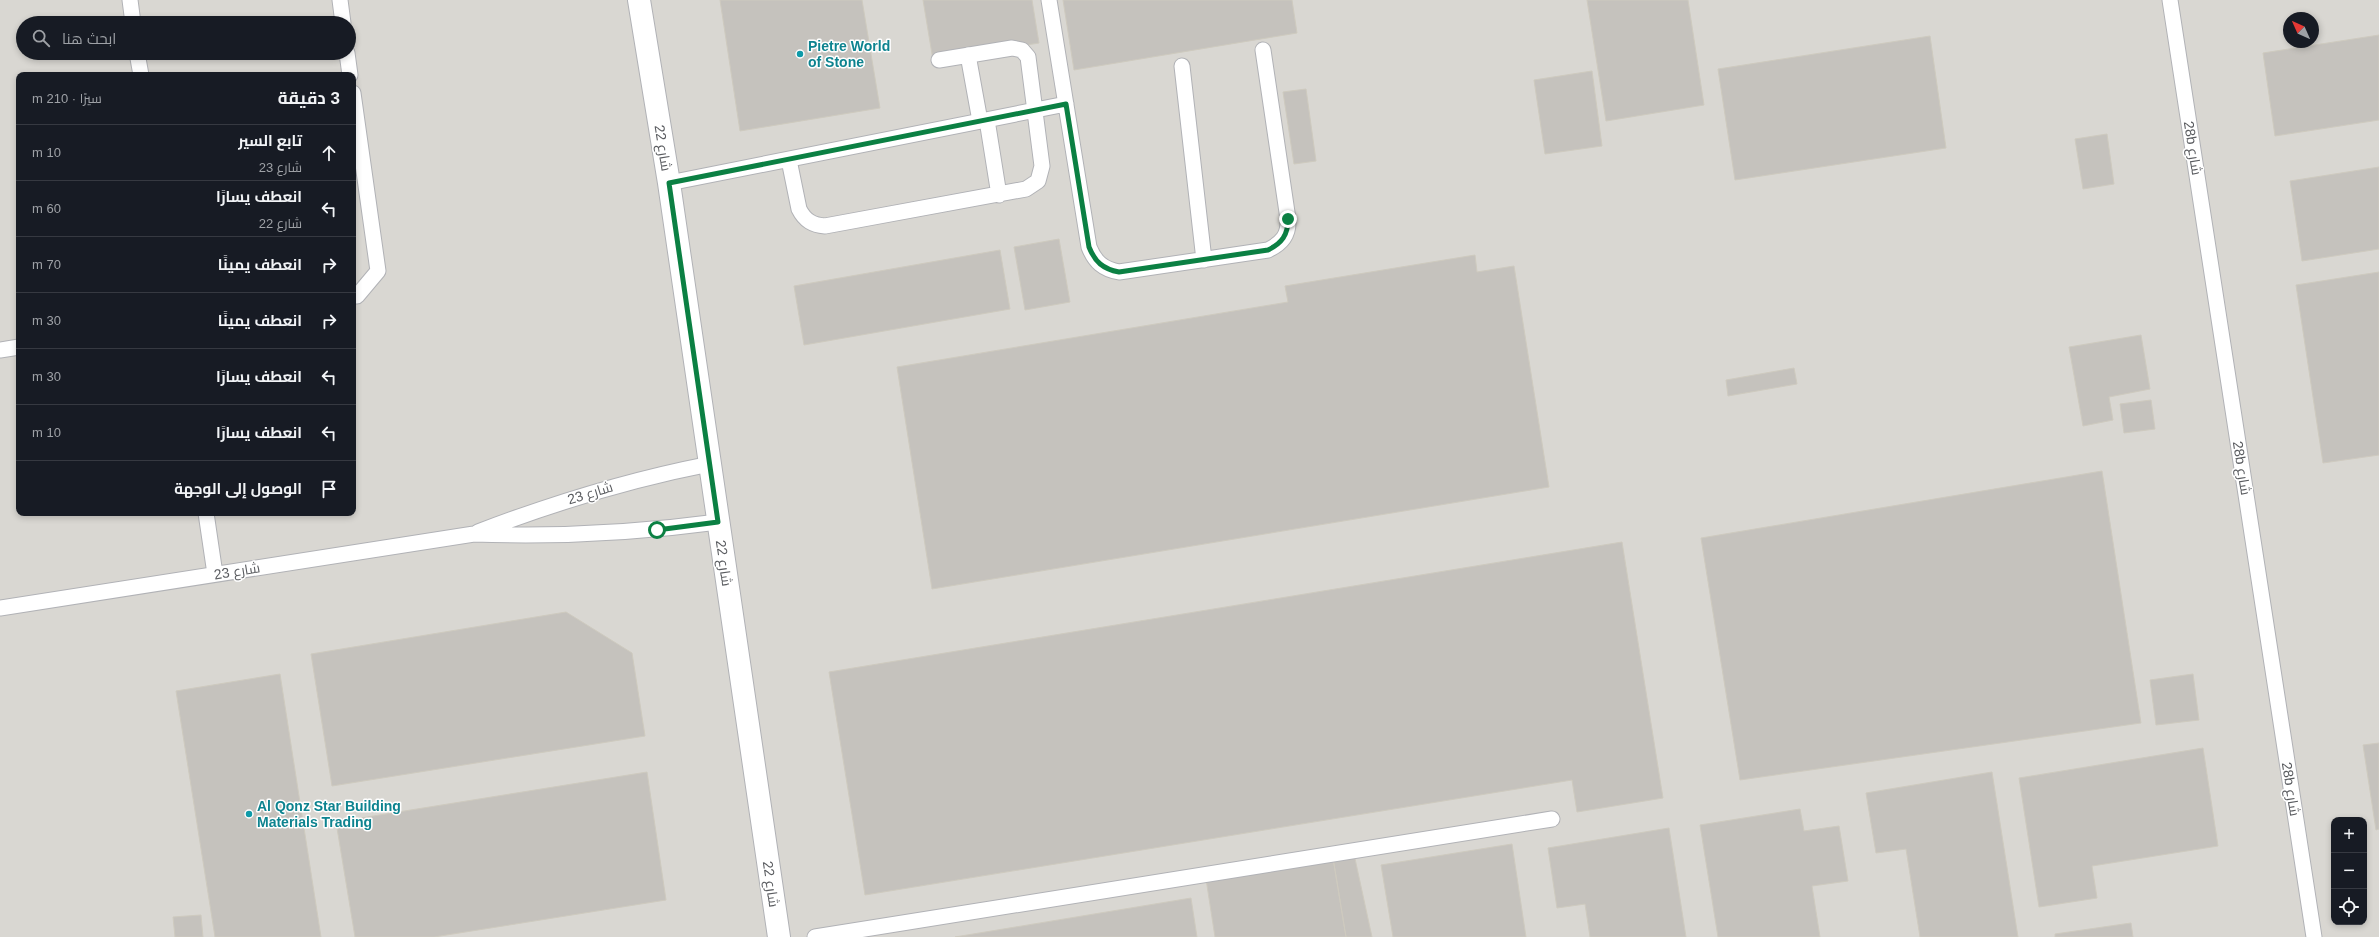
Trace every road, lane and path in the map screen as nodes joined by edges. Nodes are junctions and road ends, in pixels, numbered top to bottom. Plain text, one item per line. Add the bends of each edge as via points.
1 (130, 0) edge
2 (340, 0) edge
3 (639, 0) edge
4 (1049, 0) edge
5 (2170, 0) edge
6 (132, 16) edge
7 (342, 16) edge
8 (1263, 50) dead end
9 (968, 56) junction
10 (138, 60) edge
11 (348, 60) edge
12 (939, 60) dead end
13 (1182, 66) dead end
14 (140, 72) edge
15 (350, 72) edge
16 (1066, 104) junction
17 (1036, 110) junction
18 (356, 114) edge
19 (984, 121) junction
20 (790, 160) junction
21 (669, 183) junction
22 (999, 195) junction
23 (1204, 260) junction
24 (356, 296) edge
25 (16, 347) edge
26 (0, 350) edge
27 (710, 464) junction
28 (206, 516) edge
29 (718, 522) junction
30 (474, 534) junction
31 (215, 574) junction
32 (0, 608) edge
33 (1552, 819) dead end
34 (779, 937) edge
35 (815, 937) edge
36 (2314, 937) edge

1 - 6 lane
2 - 7 lane
3 - 21 street, شارع 22
4 - 16 lane
5 - 36 lane, 28b شارع
8 - 23 lane via 1288,228 1278,245 1268,250
9 - 12 lane
9 - 17 lane via 1012,48 1026,53
9 - 19 lane
10 - 14 lane
11 - 15 lane
13 - 23 lane
16 - 17 lane
16 - 23 lane via 1089,247 1100,265 1119,272
17 - 19 lane
17 - 22 lane via 1042,174 1033,186
18 - 24 lane via 378,271
19 - 20 lane
19 - 22 lane
20 - 21 lane
20 - 22 lane via 800,209 803,216 817,225 825,226
21 - 27 street, شارع 22
25 - 26 lane
27 - 29 street, شارع 22
27 - 30 lane, شارع 23 via 649,476 590,492 531,511
28 - 31 lane
29 - 30 lane, شارع 23 via 596,535 535,537
29 - 34 street, شارع 22
30 - 31 lane, شارع 23
31 - 32 lane, شارع 23
33 - 35 lane

